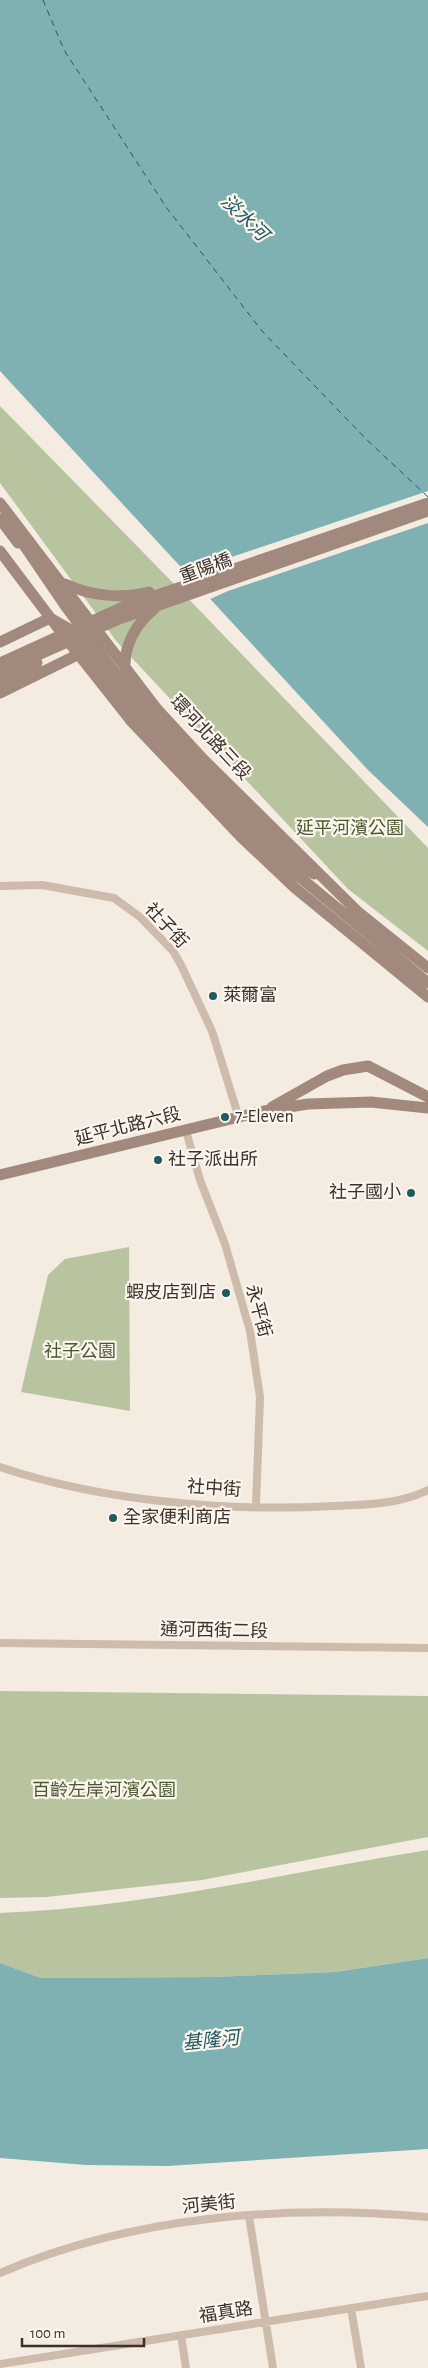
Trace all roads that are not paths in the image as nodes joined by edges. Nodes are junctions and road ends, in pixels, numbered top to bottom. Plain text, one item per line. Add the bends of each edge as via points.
1 (428, 503) edge
2 (0, 504) edge
3 (428, 511) edge
4 (0, 519) edge
5 (0, 551) edge
6 (219, 574) junction
7 (66, 587) junction
8 (161, 604) junction
9 (66, 606) junction
10 (50, 618) junction
11 (88, 627) junction
12 (68, 634) junction
13 (0, 642) edge
14 (79, 654) junction
15 (0, 655) edge
16 (0, 663) edge
17 (0, 668) edge
18 (0, 672) edge
19 (0, 681) edge
20 (0, 693) edge
21 (203, 759) junction
22 (322, 878) junction
23 (0, 886) edge
24 (428, 968) edge
25 (428, 983) edge
26 (428, 998) edge
27 (428, 1097) edge
28 (428, 1108) edge
29 (264, 1111) junction
30 (238, 1118) junction
31 (186, 1131) junction
32 (0, 1176) edge
33 (0, 1467) edge
34 (428, 1490) edge
35 (256, 1506) junction
36 (0, 1643) edge
37 (428, 1648) edge
38 (249, 2216) junction
39 (428, 2217) edge
40 (0, 2273) edge
41 (428, 2296) edge
42 (351, 2308) junction
43 (266, 2322) junction
44 (181, 2335) junction
45 (0, 2366) edge
46 (186, 2368) edge
47 (274, 2368) edge
48 (361, 2368) edge

1 - 6 main road, 重陽橋
2 - 7 main road, 環河北路三段
2 - 9 main road via 6,519
3 - 8 main road, 重陽橋
4 - 6 main road via 36,564 56,580 79,590 101,595 144,593
5 - 10 main road
6 - 11 main road, 重陽橋 via 148,598
7 - 9 main road
7 - 21 main road, 環河北路三段 via 157,709
8 - 11 main road, 重陽橋
8 - 22 main road via 144,618 126,649 125,664 130,688 147,711 277,846 299,866
9 - 12 main road
9 - 21 main road via 132,695 187,749
10 - 12 main road
10 - 13 main road
11 - 15 main road via 62,626
11 - 16 main road, 重陽橋
11 - 18 main road, 重陽橋
11 - 19 main road via 68,649
12 - 14 main road
12 - 17 main road
12 - 25 main road via 152,731 279,860
14 - 20 main road
14 - 26 main road via 132,722 241,837 295,888
21 - 22 main road, 環河北路三段
22 - 24 main road, 環河北路三段 via 357,911
23 - 30 street, 社子街 via 42,885 114,898 140,917 173,951 181,965 212,1031
27 - 29 main road, 延平北路六段 via 368,1066 327,1076
28 - 29 main road, 延平北路六段 via 371,1102 308,1104
29 - 30 main road, 延平北路六段
30 - 31 main road, 延平北路六段
31 - 32 main road, 延平北路六段
31 - 35 street, 永平街 via 200,1180 225,1244 250,1331 260,1397
33 - 35 street, 社中街 via 33,1478 110,1493 213,1506
34 - 35 street, 社中街 via 374,1504 311,1508
36 - 37 street, 通河西街二段
38 - 39 street, 河美街 via 325,2212
38 - 40 street, 河美街 via 173,2224 96,2240 38,2257
38 - 43 street
41 - 42 street, 福真路
42 - 43 street, 福真路
42 - 48 street
43 - 44 street, 福真路
43 - 47 street
44 - 45 street, 福真路
44 - 46 street

